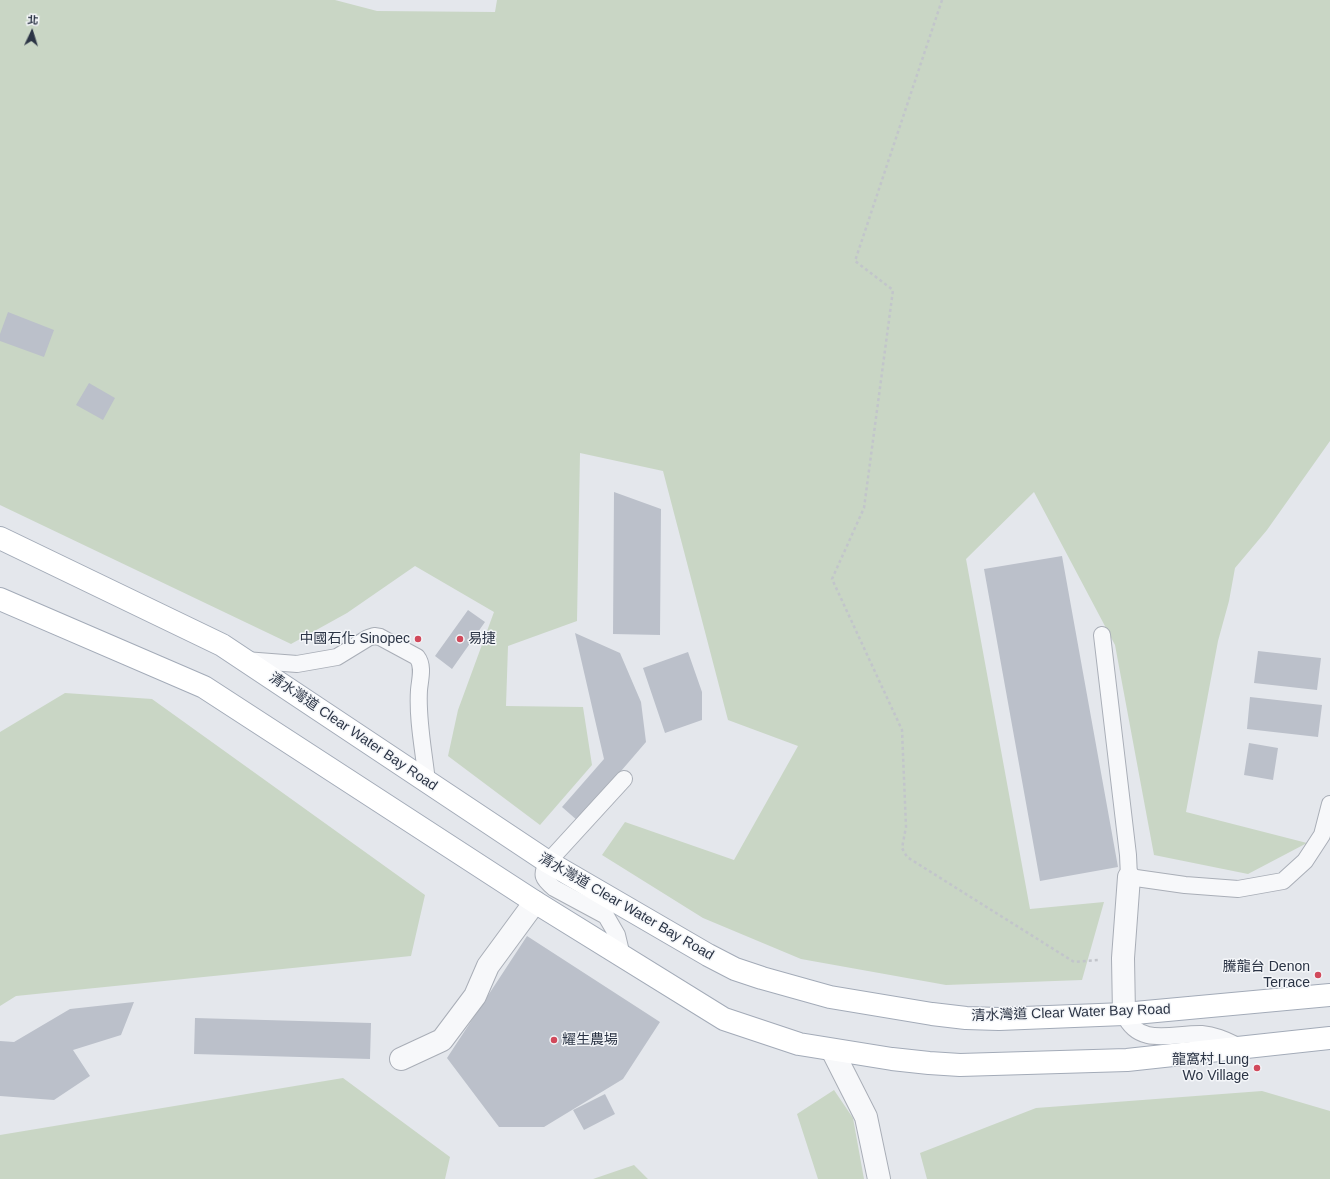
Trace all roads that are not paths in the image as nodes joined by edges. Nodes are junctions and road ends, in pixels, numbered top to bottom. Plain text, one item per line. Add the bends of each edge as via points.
1 (0, 538) edge
2 (0, 599) edge
3 (1102, 635) dead end
4 (246, 660) junction
5 (624, 779) dead end
6 (427, 782) junction
7 (1330, 804) edge
8 (548, 862) junction
9 (1129, 877) junction
10 (535, 902) junction
11 (622, 956) junction
12 (1330, 995) edge
13 (1124, 1014) junction
14 (1330, 1038) edge
15 (1240, 1047) junction
16 (832, 1050) junction
17 (401, 1059) dead end
18 (878, 1179) edge

1 - 4 main road, 清水灣道 Clear Water Bay Road via 222,645
2 - 10 main road via 204,687
3 - 9 lane
4 - 6 main road, 清水灣道 Clear Water Bay Road
4 - 6 lane via 298,664 337,657 374,636 417,657 421,668 418,705
5 - 8 lane
6 - 8 main road, 清水灣道 Clear Water Bay Road
7 - 9 lane via 1322,835 1305,861 1283,881 1238,889
8 - 11 lane via 543,869 546,882 606,916 617,935
8 - 13 main road, 清水灣道 Clear Water Bay Road via 735,969 830,998 966,1018
9 - 13 street via 1123,958
10 - 11 main road
10 - 17 street via 488,966 475,996 442,1040
11 - 16 main road via 724,1019 799,1044
12 - 13 main road, 清水灣道 Clear Water Bay Road
13 - 15 lane via 1140,1034 1160,1037 1203,1034 1219,1037
14 - 15 main road
15 - 16 main road via 1127,1060 960,1065
16 - 18 street via 866,1117

